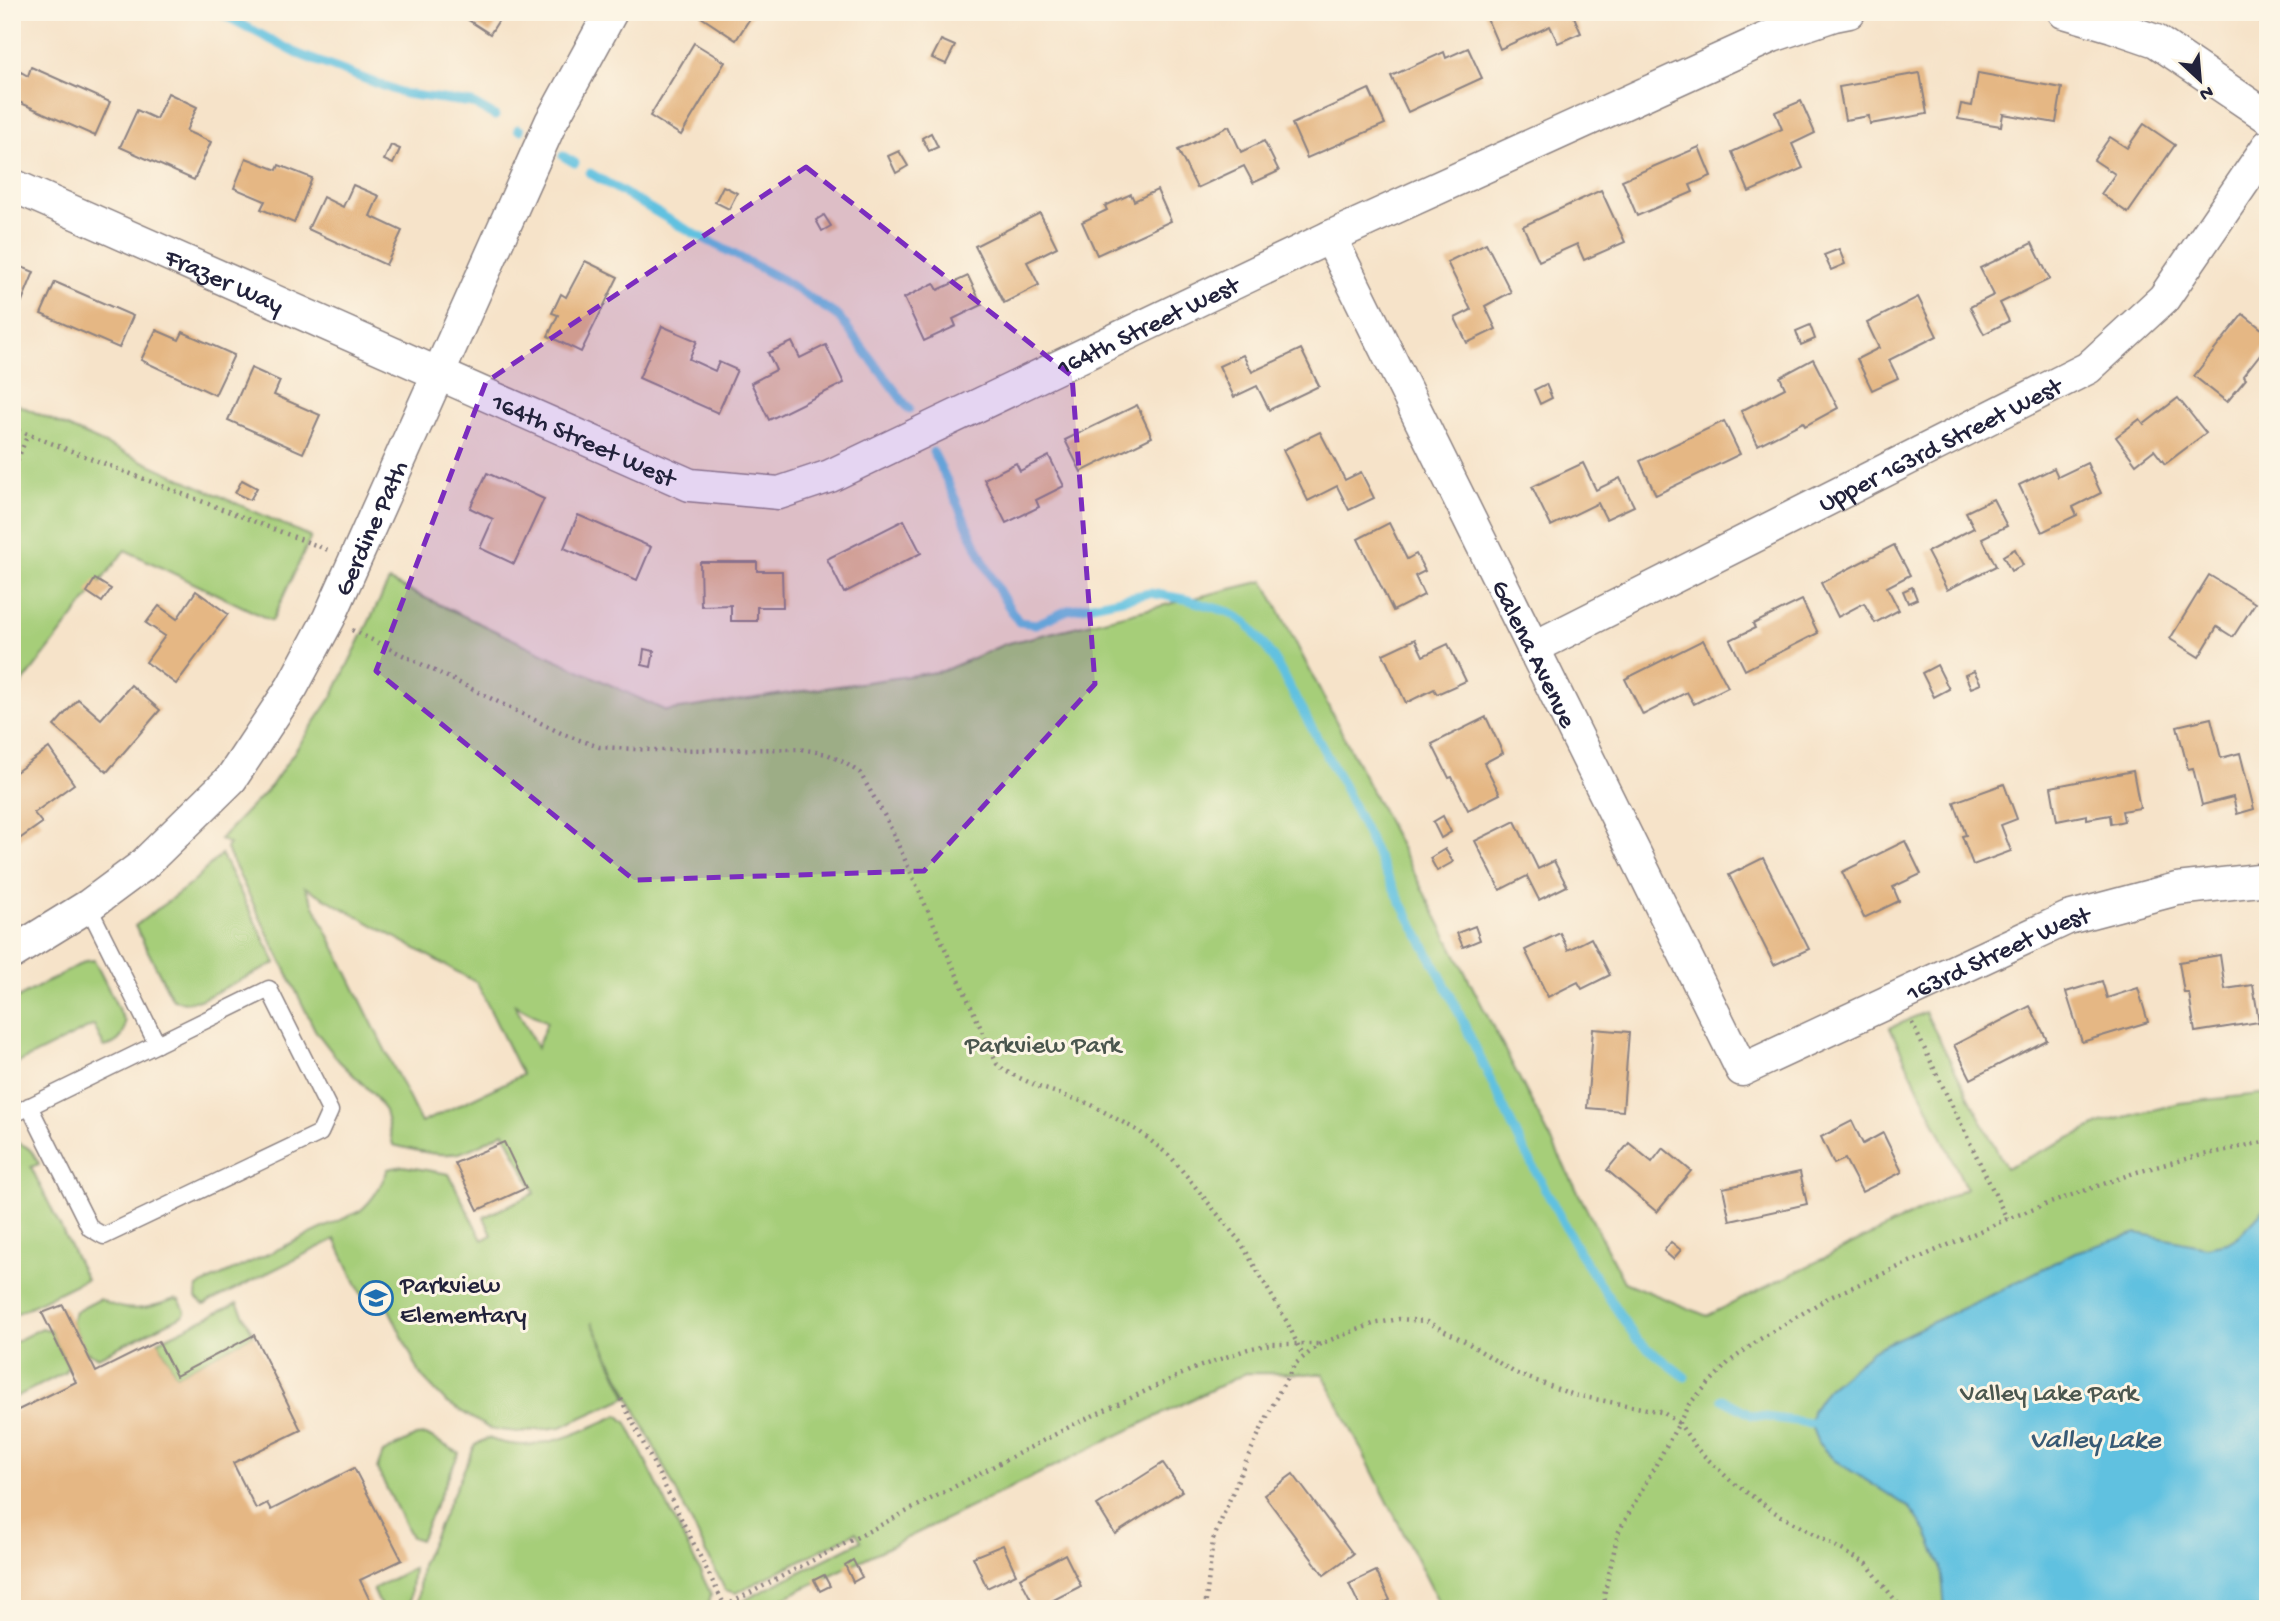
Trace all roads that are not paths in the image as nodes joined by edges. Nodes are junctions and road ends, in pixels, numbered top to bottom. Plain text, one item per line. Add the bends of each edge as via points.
1 (611, 12) edge
2 (1849, 12) edge
3 (2064, 12) edge
4 (2268, 117) edge
5 (2268, 146) edge
6 (12, 185) edge
7 (1330, 237) junction
8 (437, 374) junction
9 (1532, 648) junction
10 (2268, 879) edge
11 (88, 906) junction
12 (12, 953) edge
13 (157, 1044) junction
14 (1742, 1070) joint
15 (29, 1106) junction
16 (12, 1115) edge

1 - 8 street, Gerdine Path via 551,122
2 - 7 street, 164th Street West via 1772,36
3 - 4 street via 2156,41
5 - 9 street, Upper 163rd Street West via 2164,298 2088,368
6 - 8 street, Frazer Way
7 - 8 street, 164th Street West via 830,476 779,493 690,485
7 - 9 street, Galena Avenue
8 - 11 street, Gerdine Path via 355,562 292,687 231,779 142,866
9 - 14 street, Galena Avenue
10 - 14 street, 163rd Street West via 2177,890 2067,918
11 - 12 street, Gerdine Path
11 - 13 lane
13 - 15 lane
13 - 15 lane via 269,989 330,1111 320,1133 104,1236 90,1228
15 - 16 lane

